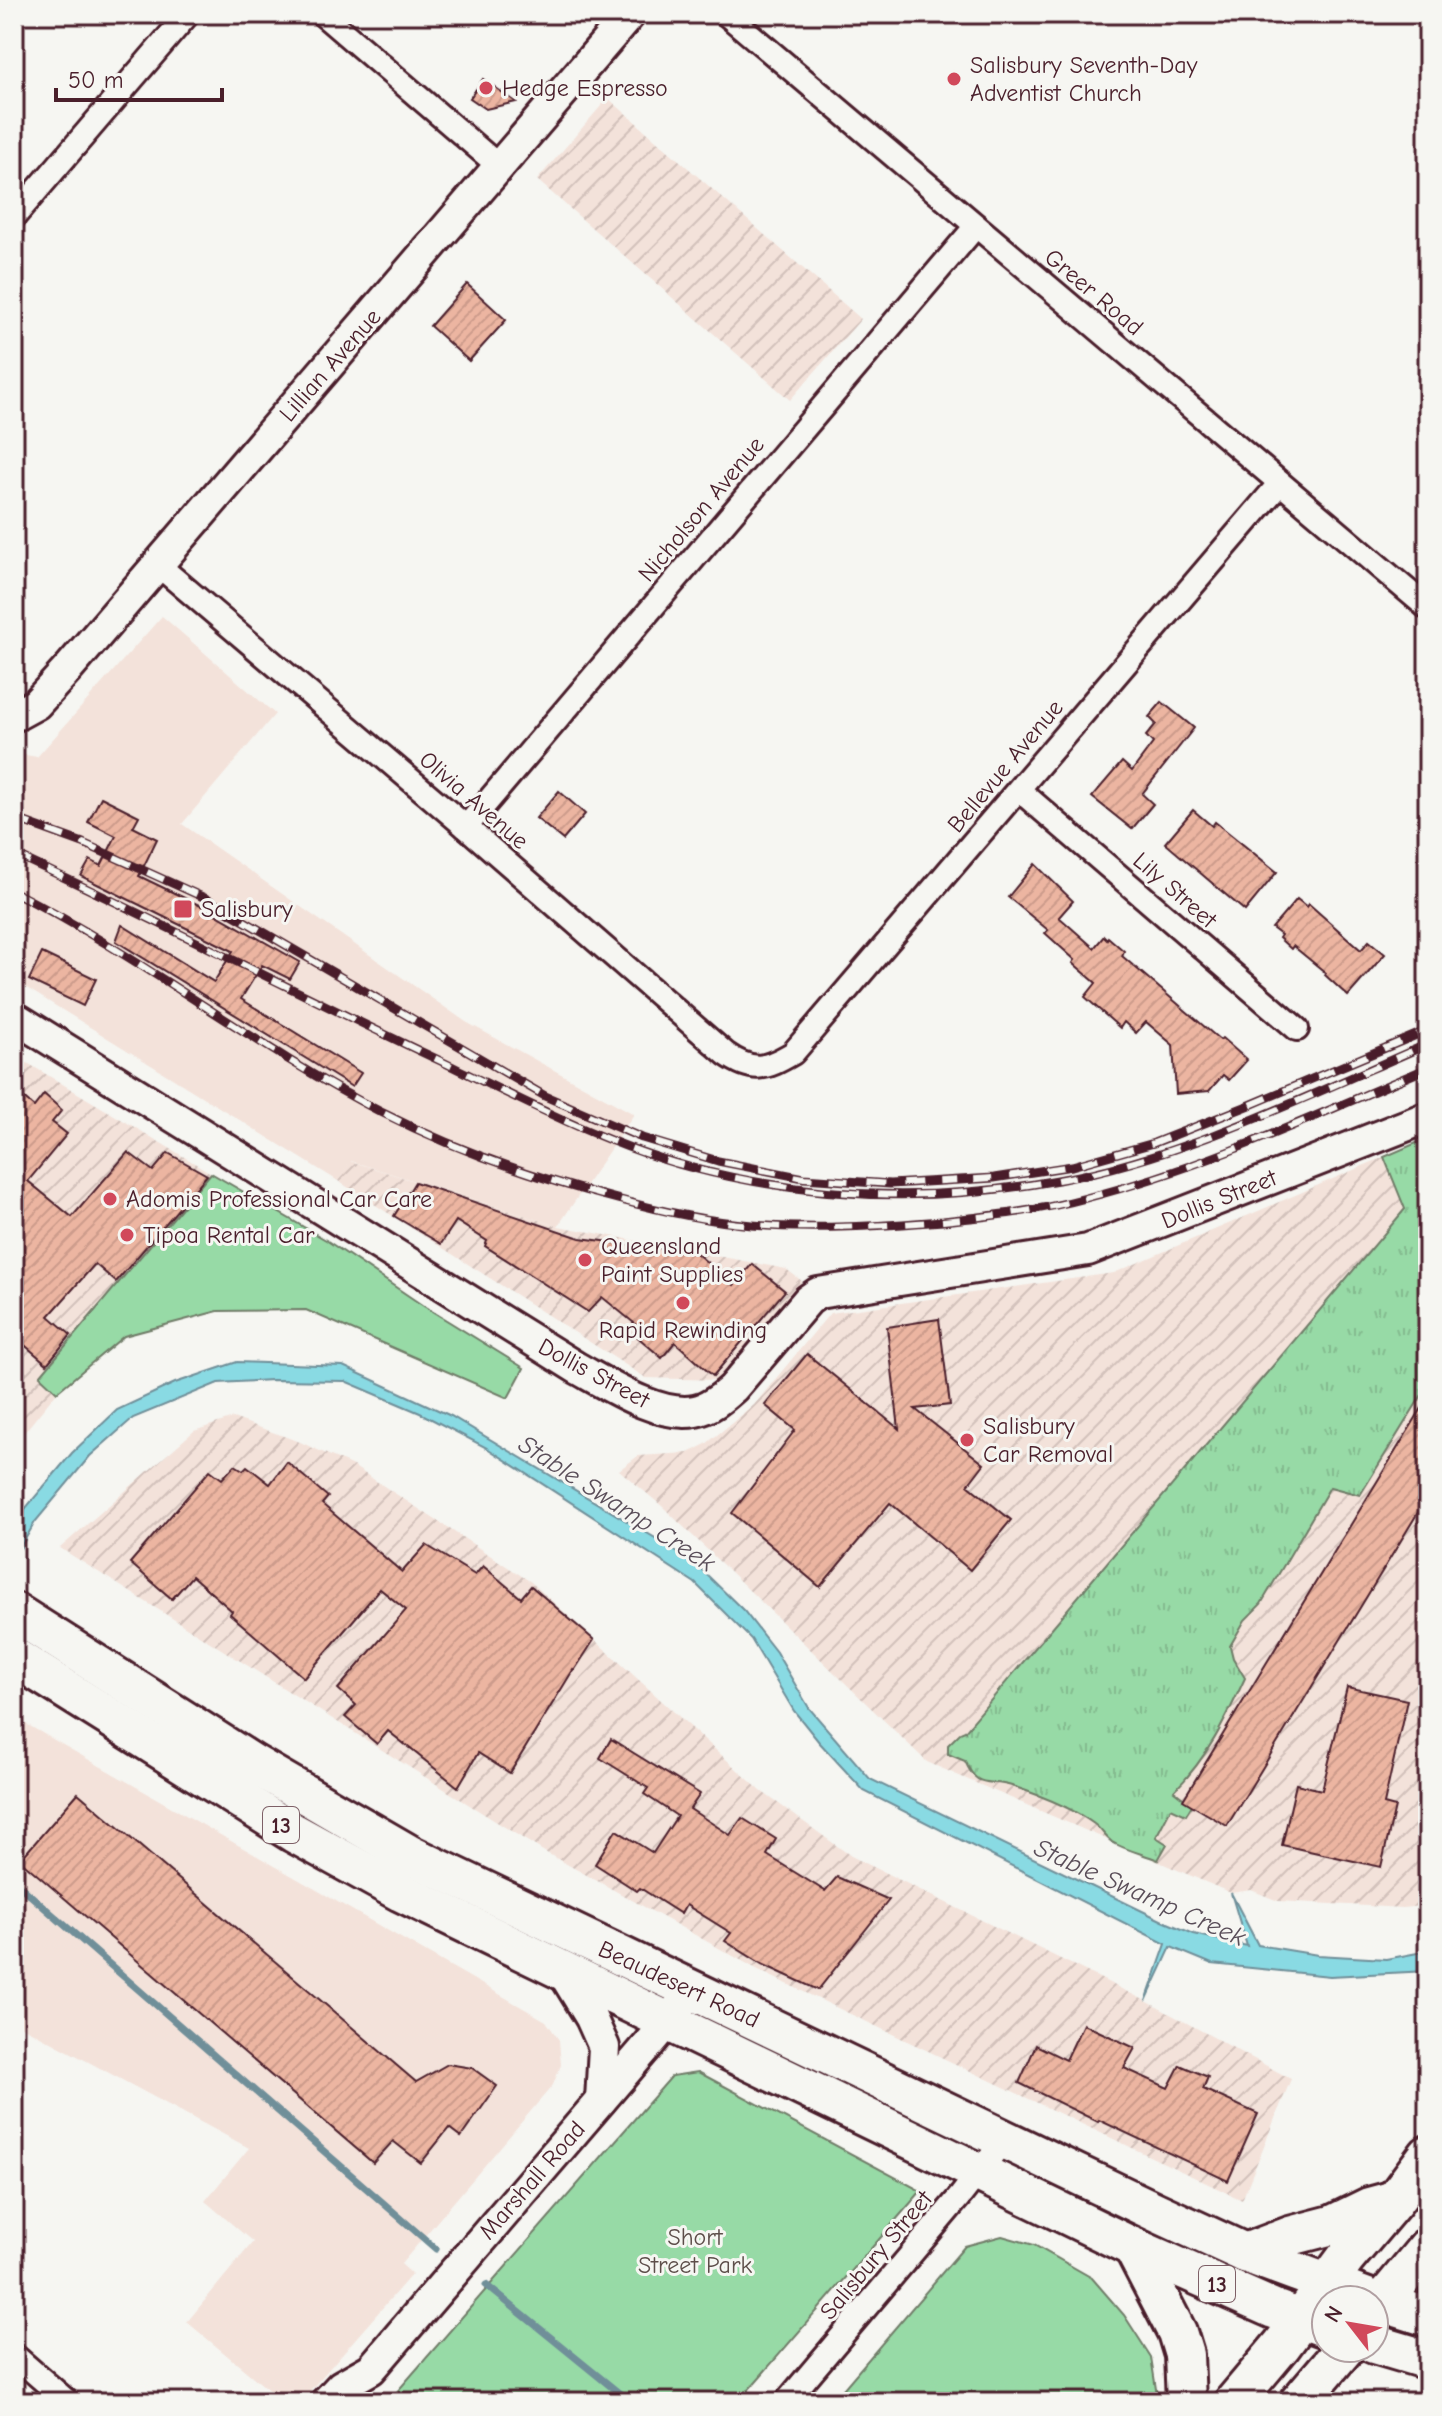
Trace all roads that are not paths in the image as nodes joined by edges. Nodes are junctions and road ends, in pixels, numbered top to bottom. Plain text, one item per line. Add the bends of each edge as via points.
1 (188, 14) edge
2 (322, 14) edge
3 (630, 14) edge
4 (726, 14) edge
5 (500, 167) junction
6 (14, 217) edge
7 (976, 226) junction
8 (1280, 483) junction
9 (158, 565) junction
10 (1428, 608) edge
11 (20, 714) edge
12 (1019, 790) junction
13 (466, 827) junction
14 (14, 1017) edge
15 (1297, 1029) dead end
16 (759, 1068) joint
17 (1428, 1117) edge
18 (20, 1616) edge
19 (14, 1657) edge
20 (561, 1969) junction
21 (692, 1990) junction
22 (667, 2022) junction
23 (601, 2100) junction
24 (1004, 2140) junction
25 (1428, 2155) edge
26 (978, 2173) junction
27 (1394, 2201) junction
28 (1133, 2247) junction
29 (1428, 2247) edge
30 (1245, 2253) junction
31 (1328, 2283) joint
32 (1390, 2289) edge
33 (1390, 2308) edge
34 (1428, 2317) edge
35 (1310, 2322) edge
36 (1310, 2328) edge
37 (1390, 2349) edge
38 (14, 2355) edge
39 (1428, 2360) edge
40 (1331, 2364) edge
41 (371, 2369) junction
42 (68, 2402) edge
43 (326, 2402) edge
44 (360, 2402) edge
45 (786, 2402) edge
46 (1186, 2402) edge
47 (1234, 2402) edge
48 (1299, 2402) edge

1 - 6 street
2 - 5 street
3 - 5 street, Lillian Avenue
4 - 7 street, Greer Road
5 - 9 street, Lillian Avenue
7 - 8 street, Greer Road
7 - 13 street, Nicholson Avenue
8 - 10 street, Greer Road
8 - 12 street, Bellevue Avenue
9 - 11 street, Lillian Avenue via 44,696
9 - 13 street, Olivia Avenue
12 - 15 street, Lily Street
12 - 16 street, Bellevue Avenue via 793,1053
13 - 16 street, Olivia Avenue via 726,1054
14 - 17 street, Dollis Street via 577,1368 631,1396 686,1411 718,1401 733,1388 818,1293 1088,1250
18 - 21 highway, Beaudesert Road / 13 via 253,1764 410,1855
19 - 20 highway, Beaudesert Road / 13 via 294,1833 401,1892
20 - 22 highway, Beaudesert Road / 13
20 - 23 street via 604,2047
21 - 22 street, Marshall Road
21 - 24 highway, Beaudesert Road / 13
22 - 23 street, Marshall Road
22 - 26 highway, Beaudesert Road / 13
23 - 41 street, Marshall Road
24 - 26 street, Salisbury Street
24 - 30 highway, Beaudesert Road / 13
25 - 27 highway
26 - 28 highway, Beaudesert Road / 13
26 - 45 street, Salisbury Street
27 - 30 highway
27 - 31 highway
28 - 35 highway, Beaudesert Road / 13
28 - 46 highway via 1177,2332 1184,2355
29 - 32 highway
30 - 31 highway, Beaudesert Road / 13
33 - 34 highway, Beaudesert Road / 13
36 - 47 highway
37 - 39 highway
38 - 42 street
40 - 48 highway
41 - 43 street, Marshall Road via 341,2386
41 - 44 street, Marshall Road

